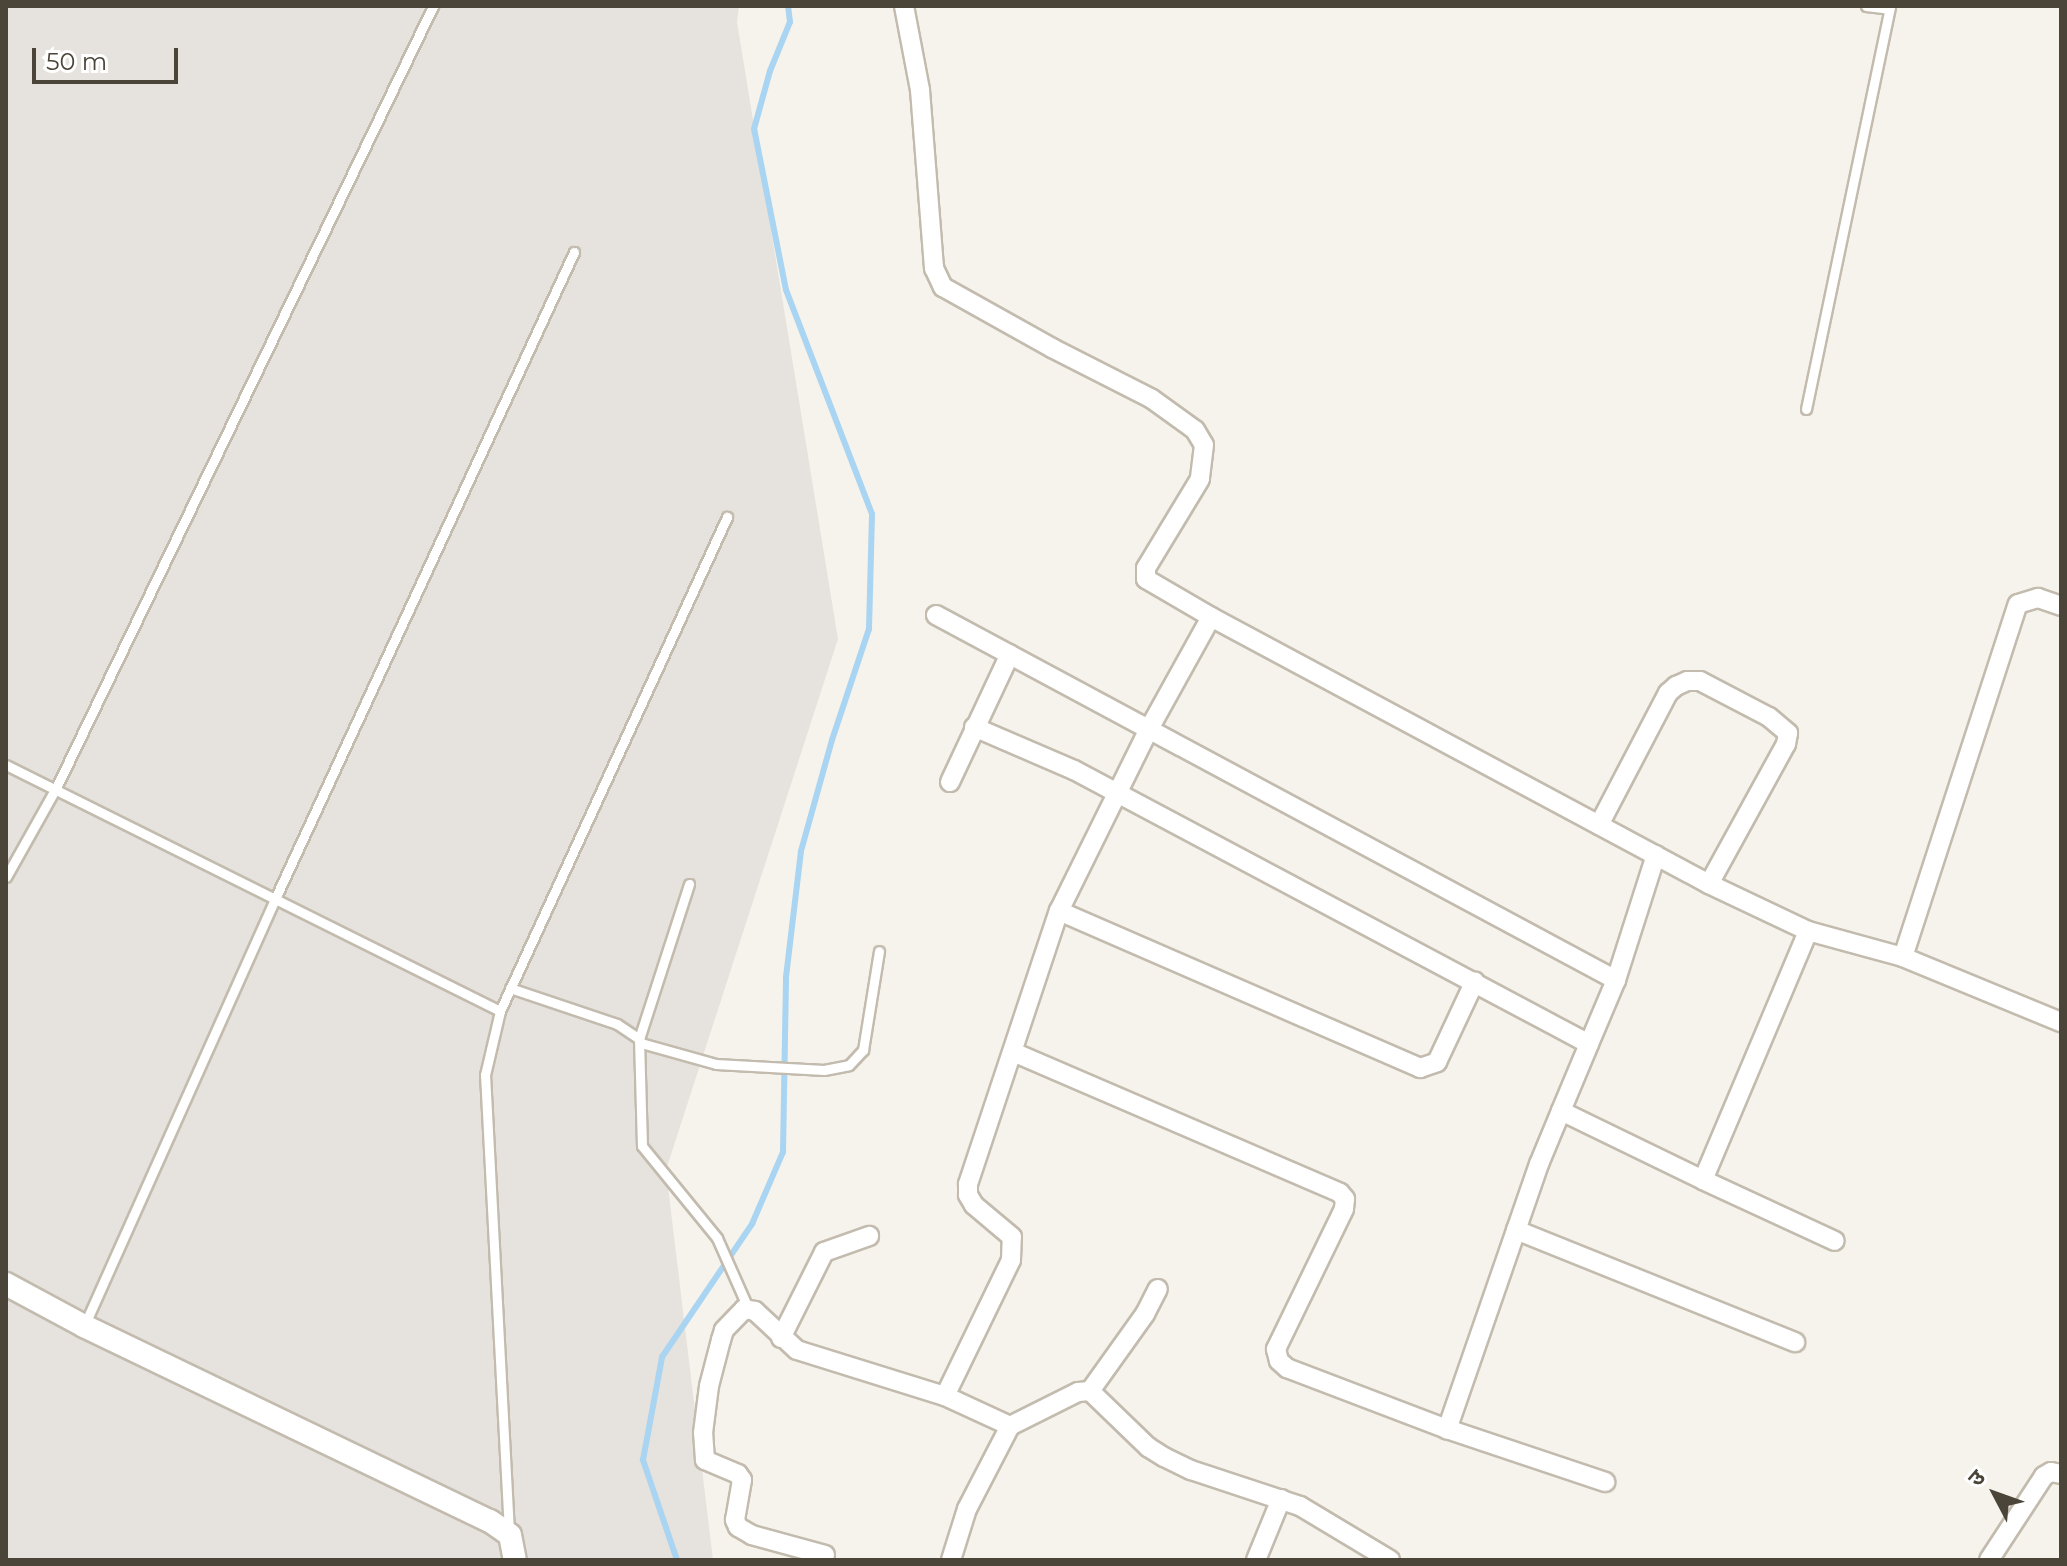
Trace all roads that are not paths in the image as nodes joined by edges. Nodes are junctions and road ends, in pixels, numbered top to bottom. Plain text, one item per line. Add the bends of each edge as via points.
1 (433, 6) edge
2 (904, 6) edge
3 (1866, 6) edge
4 (1889, 7) edge
5 (574, 252) dead end
6 (1806, 409) dead end
7 (727, 517) dead end
8 (2061, 606) edge
9 (936, 615) dead end
10 (1211, 617) junction
11 (1010, 654) junction
12 (974, 727) junction
13 (1149, 729) junction
14 (6, 765) edge
15 (950, 782) dead end
16 (56, 788) junction
17 (1117, 792) junction
18 (1599, 825) junction
19 (1656, 855) junction
20 (6, 877) edge
21 (689, 884) dead end
22 (1709, 884) junction
23 (274, 901) junction
24 (1059, 911) junction
25 (1808, 931) junction
26 (879, 951) dead end
27 (1903, 957) junction
28 (1616, 980) junction
29 (1475, 981) junction
30 (510, 988) junction
31 (500, 1011) junction
32 (2061, 1022) edge
33 (640, 1041) junction
34 (1589, 1044) junction
35 (1013, 1052) junction
36 (1561, 1111) junction
37 (1703, 1180) junction
38 (1516, 1230) junction
39 (869, 1236) dead end
40 (1835, 1241) dead end
41 (6, 1284) edge
42 (1158, 1289) dead end
43 (748, 1308) junction
44 (84, 1326) junction
45 (781, 1338) junction
46 (1795, 1342) dead end
47 (1090, 1391) junction
48 (945, 1396) junction
49 (1010, 1426) junction
50 (1447, 1429) junction
51 (2061, 1474) edge
52 (1605, 1482) dead end
53 (1281, 1499) junction
54 (510, 1535) junction
55 (825, 1555) dead end
56 (515, 1560) edge
57 (951, 1560) edge
58 (1256, 1560) edge
59 (1390, 1560) edge
60 (1989, 1560) edge

1 - 16 lane
2 - 10 street via 920,90 938,278 954,295 1152,399 1195,430 1204,445 1200,479 1146,568 1146,579
3 - 4 lane
4 - 6 lane
5 - 23 lane
7 - 30 lane
8 - 27 street via 2038,598 2018,604
9 - 11 street
10 - 13 street
10 - 18 street
11 - 12 street
11 - 13 street
12 - 15 street
12 - 17 street
13 - 17 street
13 - 28 street
14 - 16 lane
16 - 20 lane
16 - 23 lane
17 - 24 street
17 - 29 street
18 - 19 street
18 - 22 street via 1676,686 1700,681 1769,717 1788,733 1786,744
19 - 22 street
19 - 28 street
21 - 33 lane
22 - 25 street
23 - 31 lane
23 - 44 lane
24 - 29 street via 1420,1068 1437,1062
24 - 35 street
25 - 27 street
25 - 37 street
26 - 33 lane via 863,1050 849,1065 824,1070 716,1064
27 - 32 street
28 - 34 street
29 - 34 street
30 - 31 lane
30 - 33 lane via 617,1024
31 - 54 lane via 484,1101
33 - 43 lane via 642,1146 721,1247
34 - 36 street
35 - 48 street via 968,1184 974,1205 1012,1237 1011,1260
35 - 50 street via 1340,1193 1344,1209 1276,1349 1279,1361
36 - 37 street
36 - 38 street
37 - 40 street
38 - 46 street
38 - 50 street
39 - 45 street via 824,1252
41 - 44 street
42 - 47 street
43 - 45 street
43 - 55 street via 729,1323 721,1340 703,1433 705,1460 742,1480 738,1527
44 - 54 street
45 - 48 street via 809,1355
47 - 49 street
47 - 53 street via 1164,1457
48 - 49 street
49 - 57 street via 967,1509
50 - 52 street
51 - 60 street via 2044,1476
53 - 58 street
53 - 59 street
54 - 56 street

